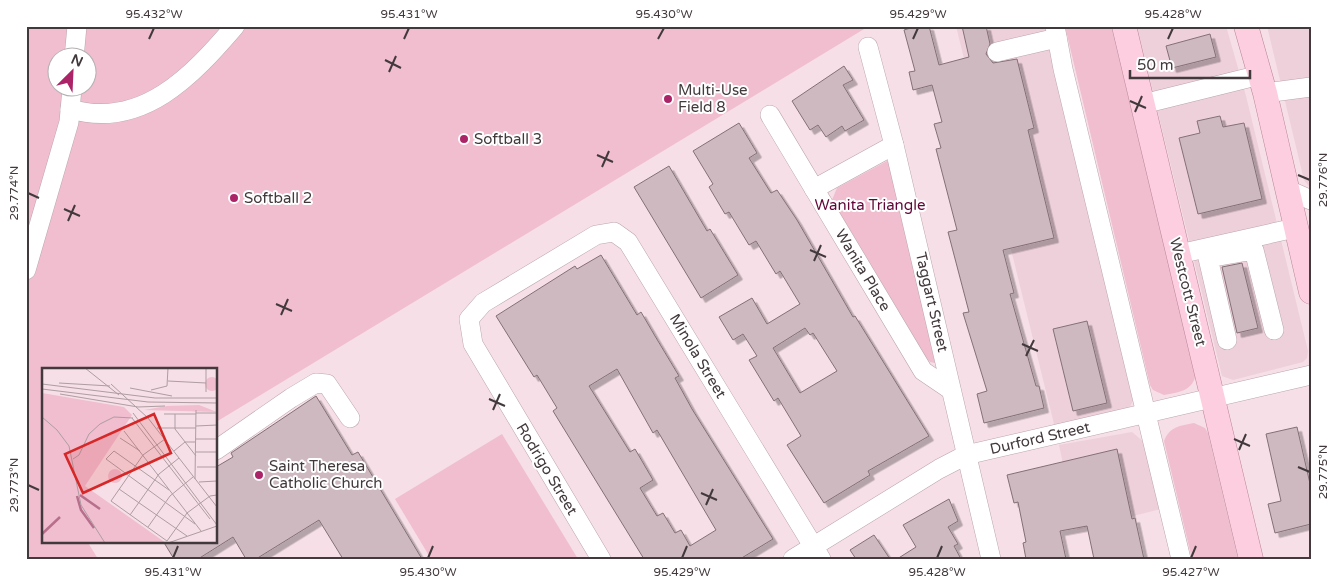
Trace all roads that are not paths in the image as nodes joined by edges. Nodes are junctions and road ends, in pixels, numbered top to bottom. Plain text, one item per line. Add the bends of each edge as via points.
1 (77, 26) edge
2 (235, 26) edge
3 (1124, 26) edge
4 (1246, 26) edge
5 (1056, 32) edge
6 (868, 47) dead end
7 (75, 48) edge
8 (997, 52) dead end
9 (1263, 84) junction
10 (1311, 87) edge
11 (71, 98) edge
12 (1143, 104) junction
13 (70, 109) junction
14 (770, 115) dead end
15 (894, 145) junction
16 (814, 188) junction
17 (1288, 190) junction
18 (1311, 200) edge
19 (1295, 228) junction
20 (1179, 254) junction
21 (26, 270) edge
22 (538, 270) joint
23 (1311, 292) edge
24 (1274, 330) dead end
25 (1227, 340) dead end
26 (1311, 375) edge
27 (952, 390) junction
28 (1213, 397) junction
29 (1145, 414) junction
30 (350, 418) dead end
31 (218, 449) edge
32 (966, 455) junction
33 (818, 553) edge
34 (601, 559) edge
35 (793, 559) edge
36 (991, 559) edge
37 (1181, 559) edge
38 (1251, 559) edge

1 - 7 street
2 - 13 street via 185,78 148,104 110,114
3 - 12 main road, Westcott Street
4 - 9 main road
5 - 8 street
5 - 29 street
6 - 15 street, Taggart Street
9 - 10 street
9 - 12 street
9 - 17 main road
11 - 13 street
12 - 20 main road, Westcott Street
13 - 21 street
14 - 16 street, Wanita Place
15 - 16 street
15 - 27 street, Taggart Street
16 - 27 street, Wanita Place via 923,371
17 - 18 street
17 - 19 main road
19 - 20 street
19 - 23 main road
20 - 28 main road, Westcott Street
22 - 33 street, Minola Street via 596,235 614,232 628,242
22 - 34 street, Rodrigo Street via 483,303 469,319 473,344
24 - 25 street via 1254,250 1208,258
26 - 28 street, Durford Street
27 - 32 street, Taggart Street
28 - 29 street, Durford Street
28 - 38 main road, Westcott Street
29 - 32 street, Durford Street
29 - 37 street
30 - 31 street via 327,384 316,383
32 - 33 street, Durford Street via 939,469
32 - 36 street, Taggart Street
33 - 35 street, Durford Street

